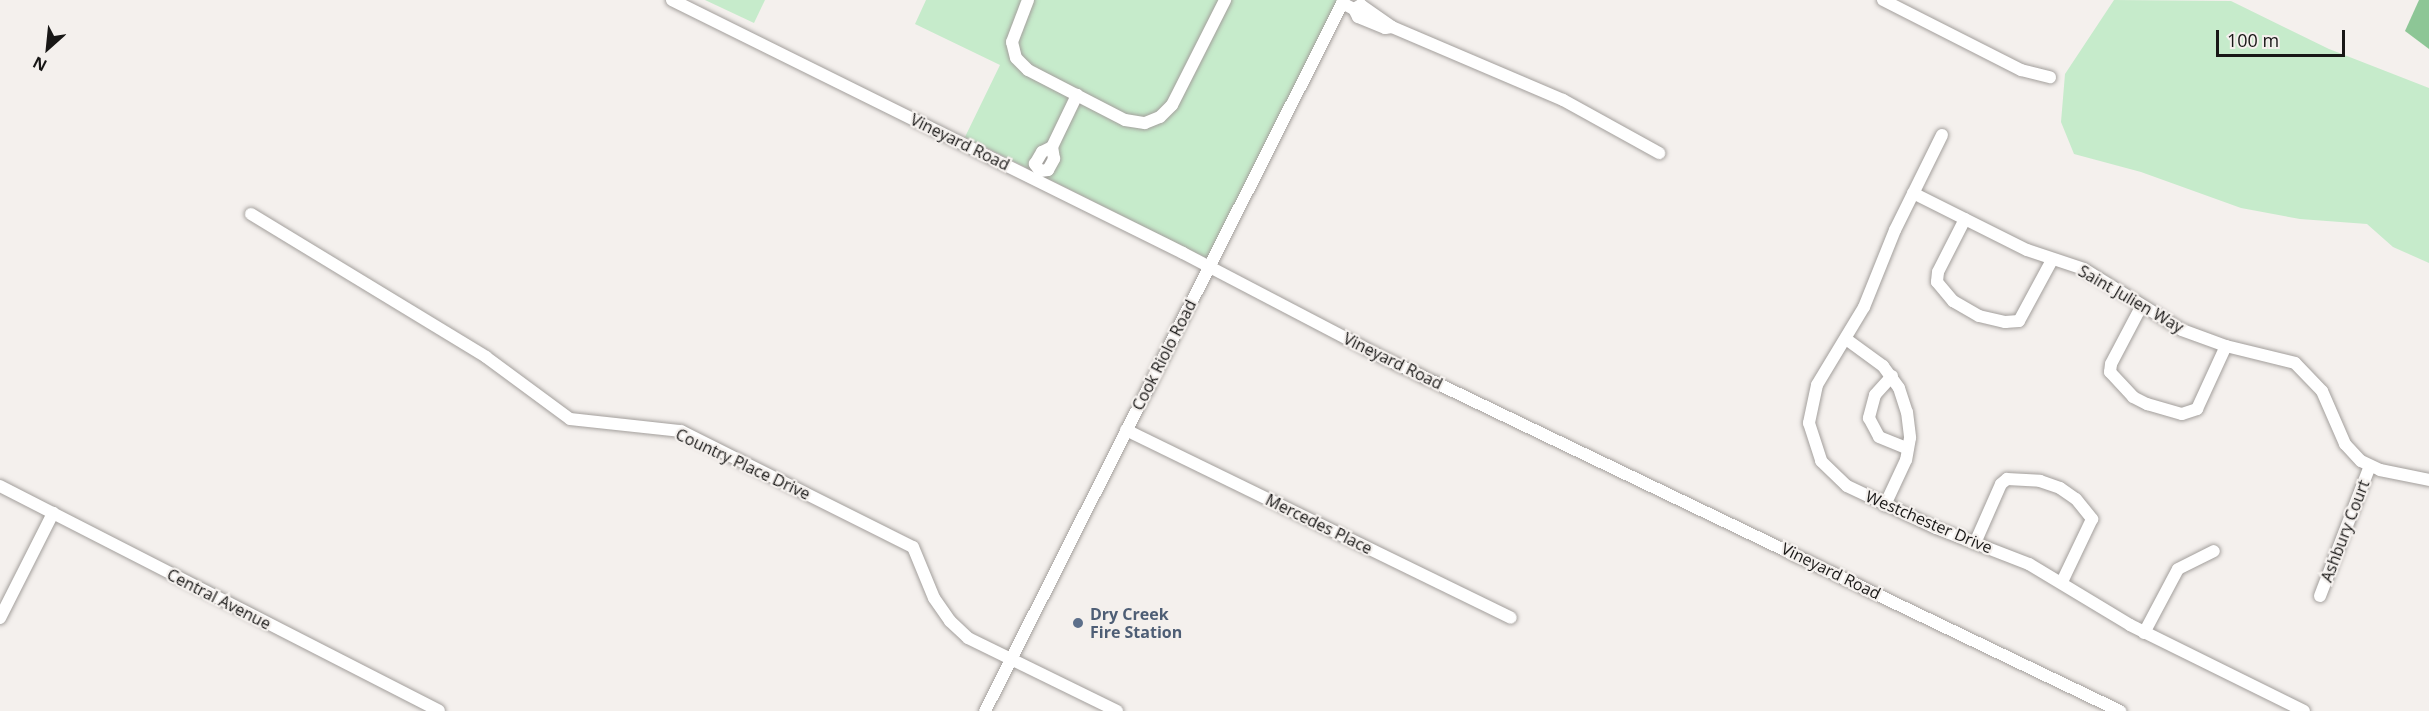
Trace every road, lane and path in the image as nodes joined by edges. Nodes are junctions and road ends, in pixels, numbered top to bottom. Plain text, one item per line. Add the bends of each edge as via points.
1 (672, 0) edge
2 (1028, 0) edge
3 (1225, 0) edge
4 (1883, 0) edge
5 (1343, 2) edge
6 (2050, 77) dead end
7 (1077, 96) junction
8 (1942, 135) dead end
9 (1659, 153) dead end
10 (1038, 175) junction
11 (1913, 193) junction
12 (251, 214) dead end
13 (1965, 219) junction
14 (2052, 260) junction
15 (1208, 268) junction
16 (2141, 307) junction
17 (1846, 339) junction
18 (2226, 346) junction
19 (1892, 376) junction
20 (1126, 430) junction
21 (1908, 449) junction
22 (2370, 466) junction
23 (2429, 480) edge
24 (0, 486) edge
25 (1886, 505) junction
26 (53, 513) junction
27 (1976, 543) junction
28 (2214, 551) dead end
29 (2062, 582) junction
30 (2320, 596) dead end
31 (0, 618) edge
32 (1511, 618) dead end
33 (2144, 633) junction
34 (1011, 659) junction
35 (1095, 706) edge
36 (439, 711) edge
37 (985, 711) edge
38 (1117, 711) edge
39 (2120, 711) edge
40 (2304, 711) edge

1 - 10 street, Vineyard Road
2 - 7 street via 1012,42 1016,58 1028,70
3 - 7 street via 1172,105 1160,117 1145,123 1125,120
4 - 6 street via 2021,70
5 - 9 street via 1358,17 1373,18 1563,100
5 - 15 street, Cook Riolo Road
7 - 10 street via 1052,147 1042,152 1035,164
8 - 11 street, Westchester Drive
10 - 15 street, Vineyard Road
11 - 13 street, Saint Julien Way
11 - 17 street, Westchester Drive
12 - 34 street, Country Place Drive via 486,357 570,419 681,431 913,547 934,598 950,621 968,638
13 - 14 street, Saint Julien Way
13 - 14 street via 1938,272 1937,282 1953,301 1979,316 2019,321
14 - 16 street, Saint Julien Way via 2084,269
15 - 20 street, Cook Riolo Road
15 - 39 street, Vineyard Road via 1557,443 1746,529
16 - 18 street, Saint Julien Way via 2182,330
16 - 18 street via 2110,364 2110,372 2147,405 2182,414 2198,409
17 - 19 street
17 - 25 street, Westchester Drive via 1817,385 1810,404 1810,435 1833,476
18 - 22 street, Saint Julien Way via 2283,358 2306,372 2317,384 2344,444
19 - 21 street via 1907,411
19 - 21 street via 1875,395 1869,418 1879,437
20 - 32 street, Mercedes Place
20 - 34 street, Cook Riolo Road
21 - 25 street
22 - 23 street
22 - 30 street, Ashbury Court
24 - 26 street, Central Avenue
25 - 27 street, Westchester Drive
26 - 31 street
26 - 36 street, Central Avenue
27 - 29 street, Westchester Drive
27 - 29 street via 2001,484 2007,479 2040,481 2060,488 2076,499 2092,519
28 - 33 street via 2178,569
29 - 33 street, Westchester Drive
33 - 40 street, Westchester Drive
34 - 35 street, Country Place Drive
34 - 37 street, Cook Riolo Road
35 - 38 street, Country Place Drive

